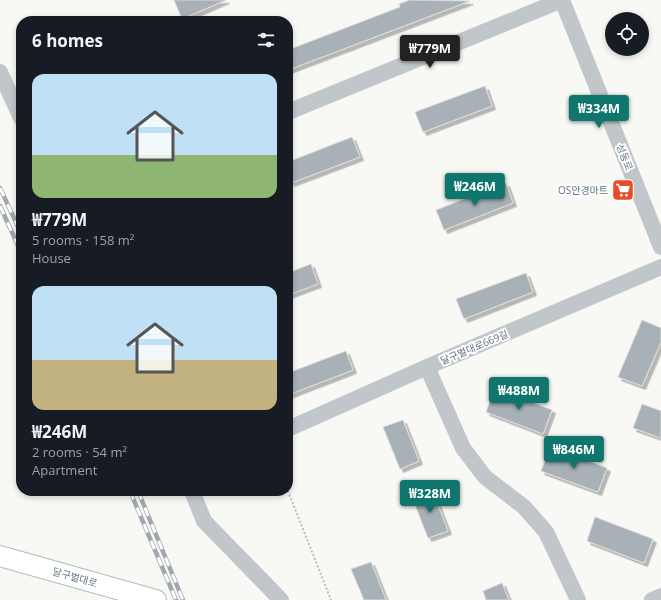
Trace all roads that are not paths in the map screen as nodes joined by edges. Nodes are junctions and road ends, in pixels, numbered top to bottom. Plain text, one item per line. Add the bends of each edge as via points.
1 (562, 0) edge
2 (0, 72) edge
3 (16, 107) edge
4 (293, 110) edge
5 (661, 248) edge
6 (661, 266) edge
7 (427, 367) junction
8 (293, 427) edge
9 (194, 496) edge
10 (0, 556) edge
11 (661, 596) edge
12 (153, 599) edge
13 (281, 600) edge
14 (578, 600) edge
15 (652, 600) edge

1 - 4 street
1 - 5 street, 성동로
2 - 3 street
6 - 7 street, 달구벌대로669길
7 - 8 street, 달구벌대로669길
7 - 14 street via 463,448 486,477 524,508 546,532
9 - 13 street via 204,521
10 - 12 main road, 달구벌대로
11 - 15 street

